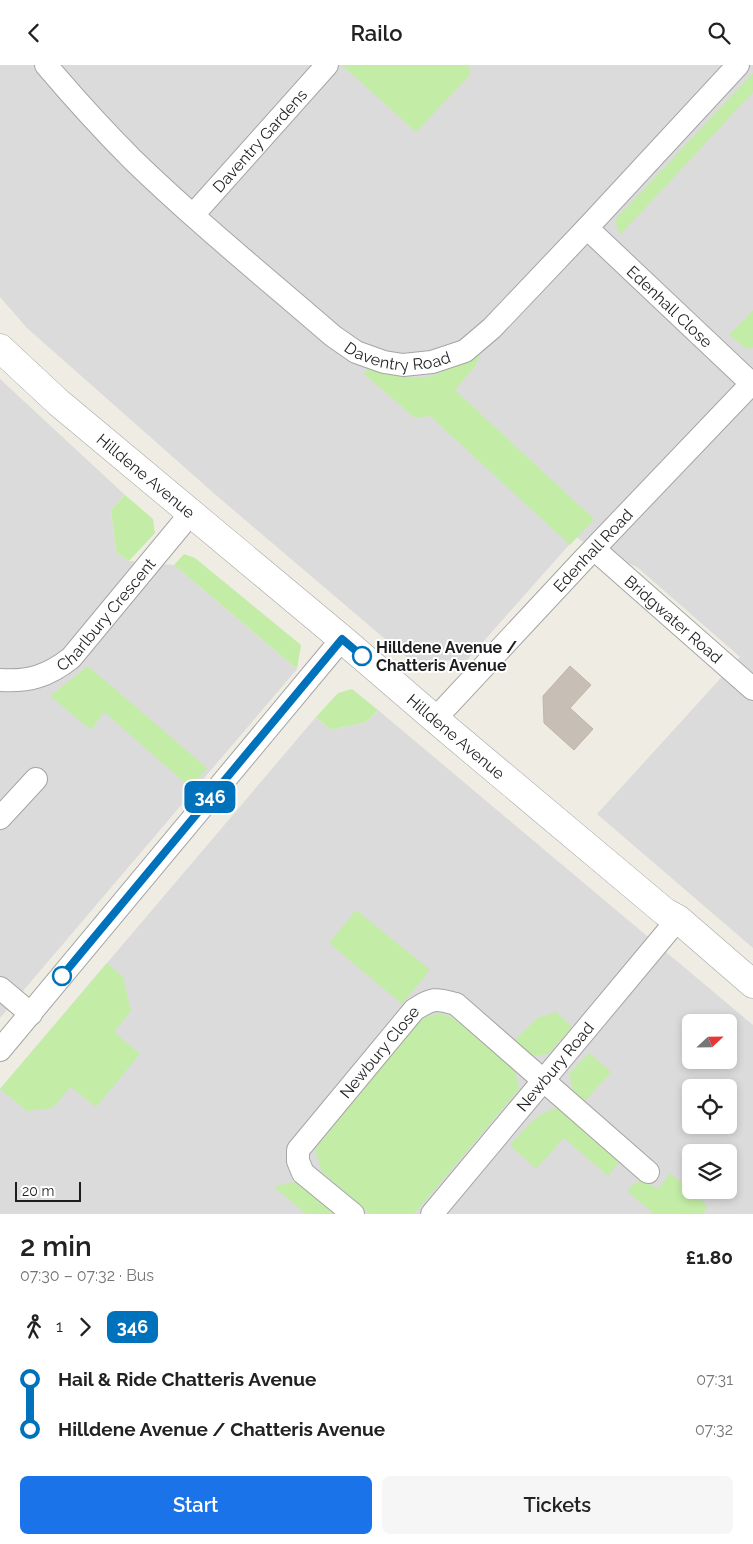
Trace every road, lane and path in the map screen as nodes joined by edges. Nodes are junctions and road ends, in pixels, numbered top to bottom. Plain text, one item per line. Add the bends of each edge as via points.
1 (46, 65) edge
2 (327, 65) edge
3 (738, 65) edge
4 (193, 215) junction
5 (587, 228) junction
6 (0, 348) edge
7 (752, 383) edge
8 (190, 513) junction
9 (594, 549) junction
10 (342, 639) junction
11 (0, 680) edge
12 (753, 689) edge
13 (435, 719) junction
14 (36, 779) dead end
15 (0, 818) edge
16 (678, 919) junction
17 (753, 985) edge
18 (0, 987) edge
19 (31, 1014) junction
20 (0, 1050) edge
21 (545, 1081) junction
22 (648, 1172) dead end
23 (353, 1214) edge
24 (432, 1214) edge

1 - 4 street, Daventry Road via 132,159
2 - 4 street, Daventry Gardens
3 - 5 street, Daventry Road
4 - 5 street, Daventry Road via 333,336 356,352 403,365 432,362 465,351 492,328
5 - 7 street, Edenhall Close
6 - 8 street, Hilldene Avenue via 58,403
7 - 9 street, Edenhall Road
8 - 10 street, Hilldene Avenue
8 - 11 street, Charlbury Crescent via 71,658 56,670 38,677
9 - 12 street, Bridgwater Road
9 - 13 street, Edenhall Road
10 - 13 street, Hilldene Avenue
10 - 19 street
13 - 16 street, Hilldene Avenue via 665,912
14 - 15 street
16 - 17 street, Hilldene Avenue
16 - 21 street, Newbury Road
18 - 19 street
19 - 20 street
21 - 22 street
21 - 23 street, Newbury Close via 456,1004 438,999 414,1010 298,1150 303,1173
21 - 24 street, Newbury Road

